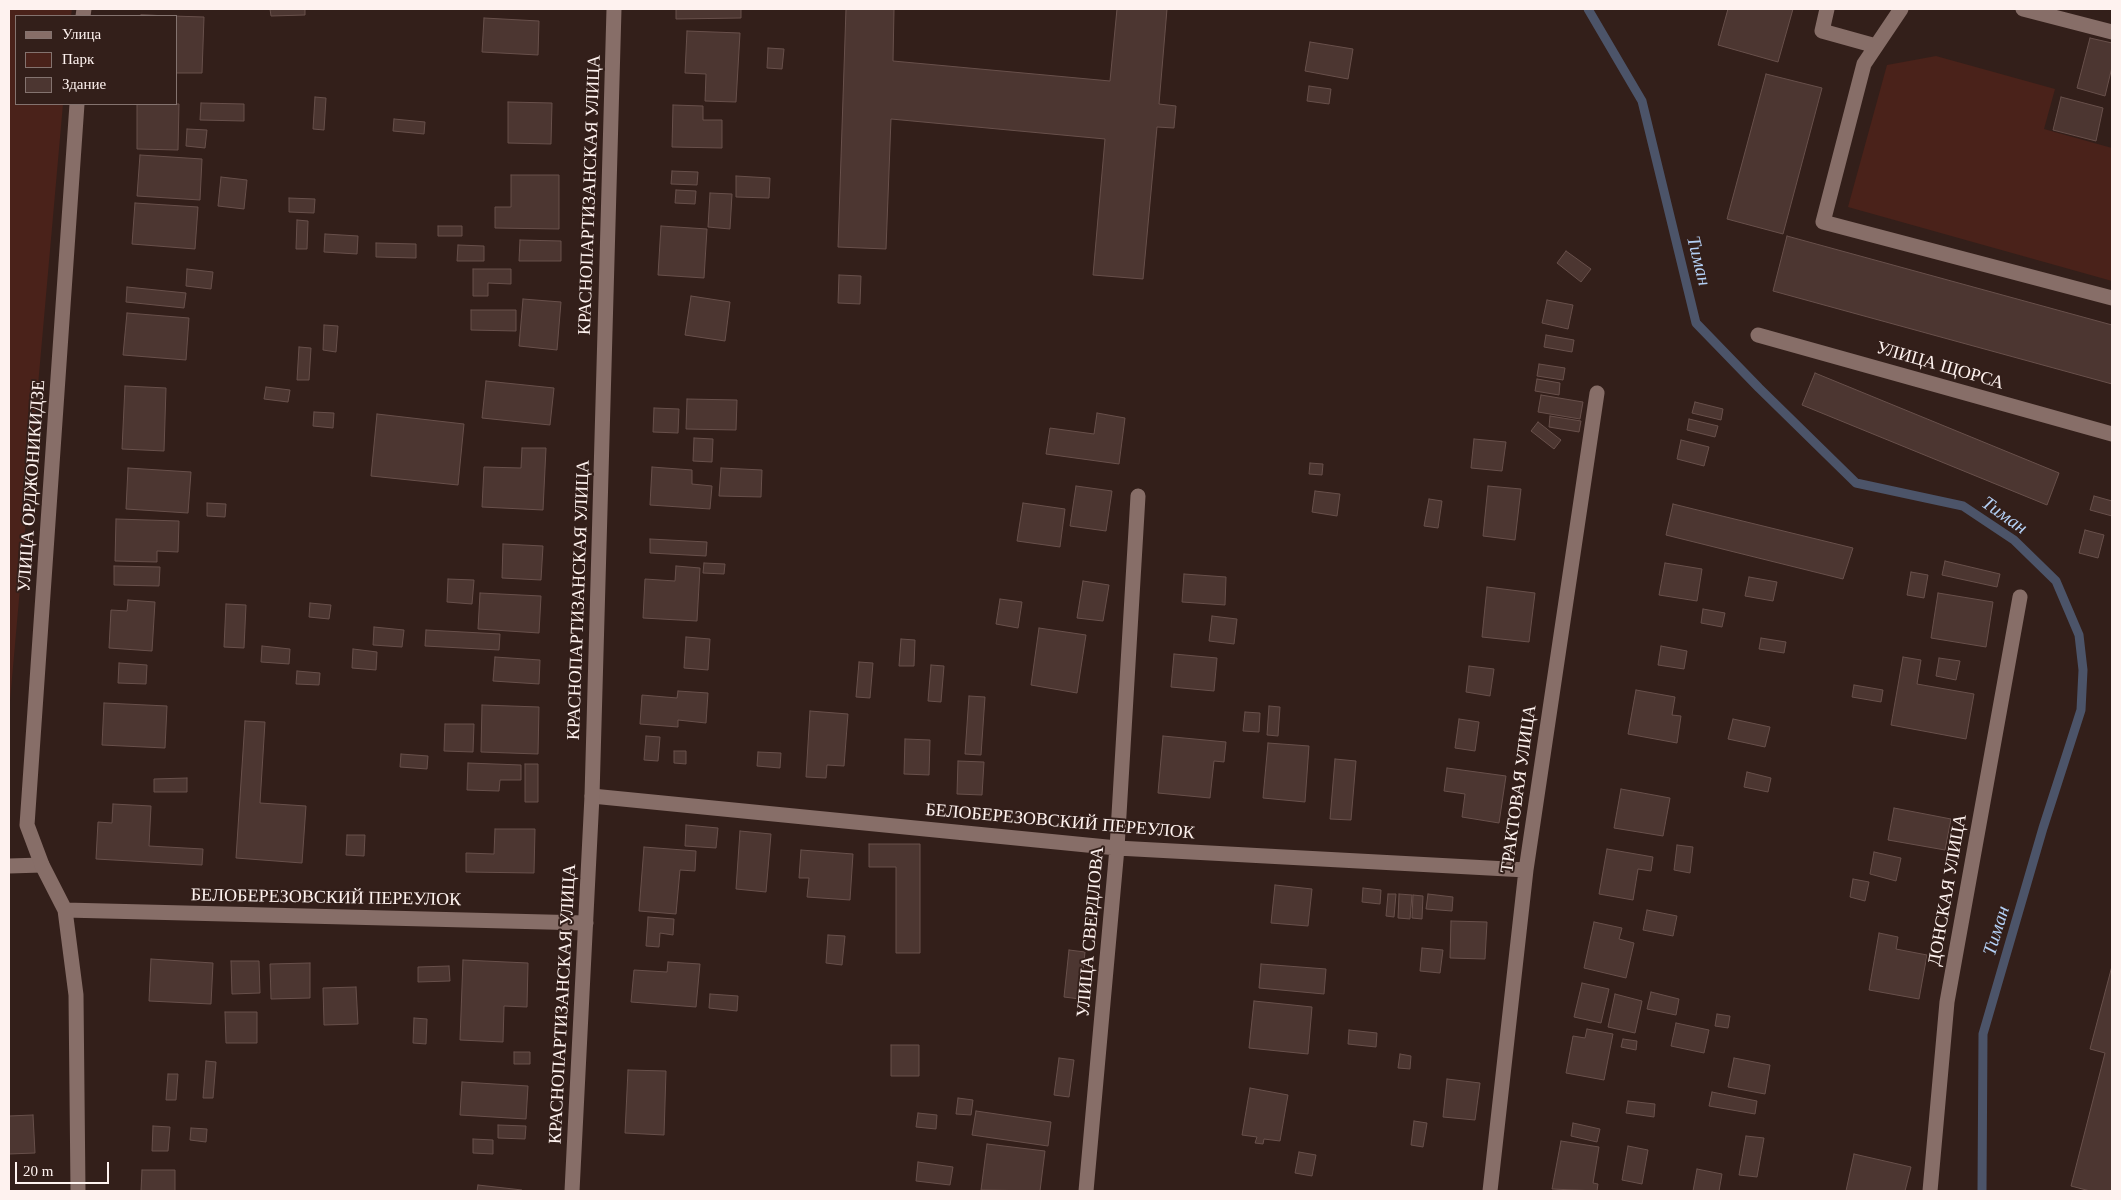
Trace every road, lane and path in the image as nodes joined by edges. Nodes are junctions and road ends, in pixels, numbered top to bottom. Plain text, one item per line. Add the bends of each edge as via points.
1 (614, 9) edge
2 (1828, 9) edge
3 (1901, 9) edge
4 (2023, 9) edge
5 (2058, 13) edge
6 (2112, 32) edge
7 (1876, 46) junction
8 (77, 105) edge
9 (2112, 298) edge
10 (1758, 335) dead end
11 (1596, 393) dead end
12 (2112, 434) edge
13 (1138, 496) dead end
14 (2020, 597) dead end
15 (592, 796) junction
16 (1118, 848) junction
17 (9, 866) edge
18 (42, 866) junction
19 (1526, 870) junction
20 (65, 910) junction
21 (586, 923) junction
22 (78, 1191) edge
23 (572, 1191) edge
24 (1086, 1191) edge
25 (1490, 1191) edge
26 (1930, 1191) edge

1 - 15 street, КРАСНОПАРТИЗАНСКАЯ УЛИЦА
2 - 7 street via 1822,31
3 - 7 street
4 - 5 street
5 - 6 street
7 - 9 street via 1864,64 1823,222
8 - 18 street, УЛИЦА ОРДЖОНИКИДЗЕ via 27,825
10 - 12 street, УЛИЦА ЩОРСА
11 - 19 street, ТРАКТОВАЯ УЛИЦА
13 - 16 street, УЛИЦА СВЕРДЛОВА
14 - 26 street, ДОНСКАЯ УЛИЦА via 1947,1002
15 - 16 street, БЕЛОБЕРЕЗОВСКИЙ ПЕРЕУЛОК
15 - 21 street, КРАСНОПАРТИЗАНСКАЯ УЛИЦА
16 - 19 street, БЕЛОБЕРЕЗОВСКИЙ ПЕРЕУЛОК
16 - 24 street, УЛИЦА СВЕРДЛОВА
17 - 18 street
18 - 20 street, УЛИЦА ОРДЖОНИКИДЗЕ
19 - 25 street, ТРАКТОВАЯ УЛИЦА
20 - 21 street, БЕЛОБЕРЕЗОВСКИЙ ПЕРЕУЛОК
20 - 22 street, УЛИЦА ОРДЖОНИКИДЗЕ via 76,995
21 - 23 street, КРАСНОПАРТИЗАНСКАЯ УЛИЦА

